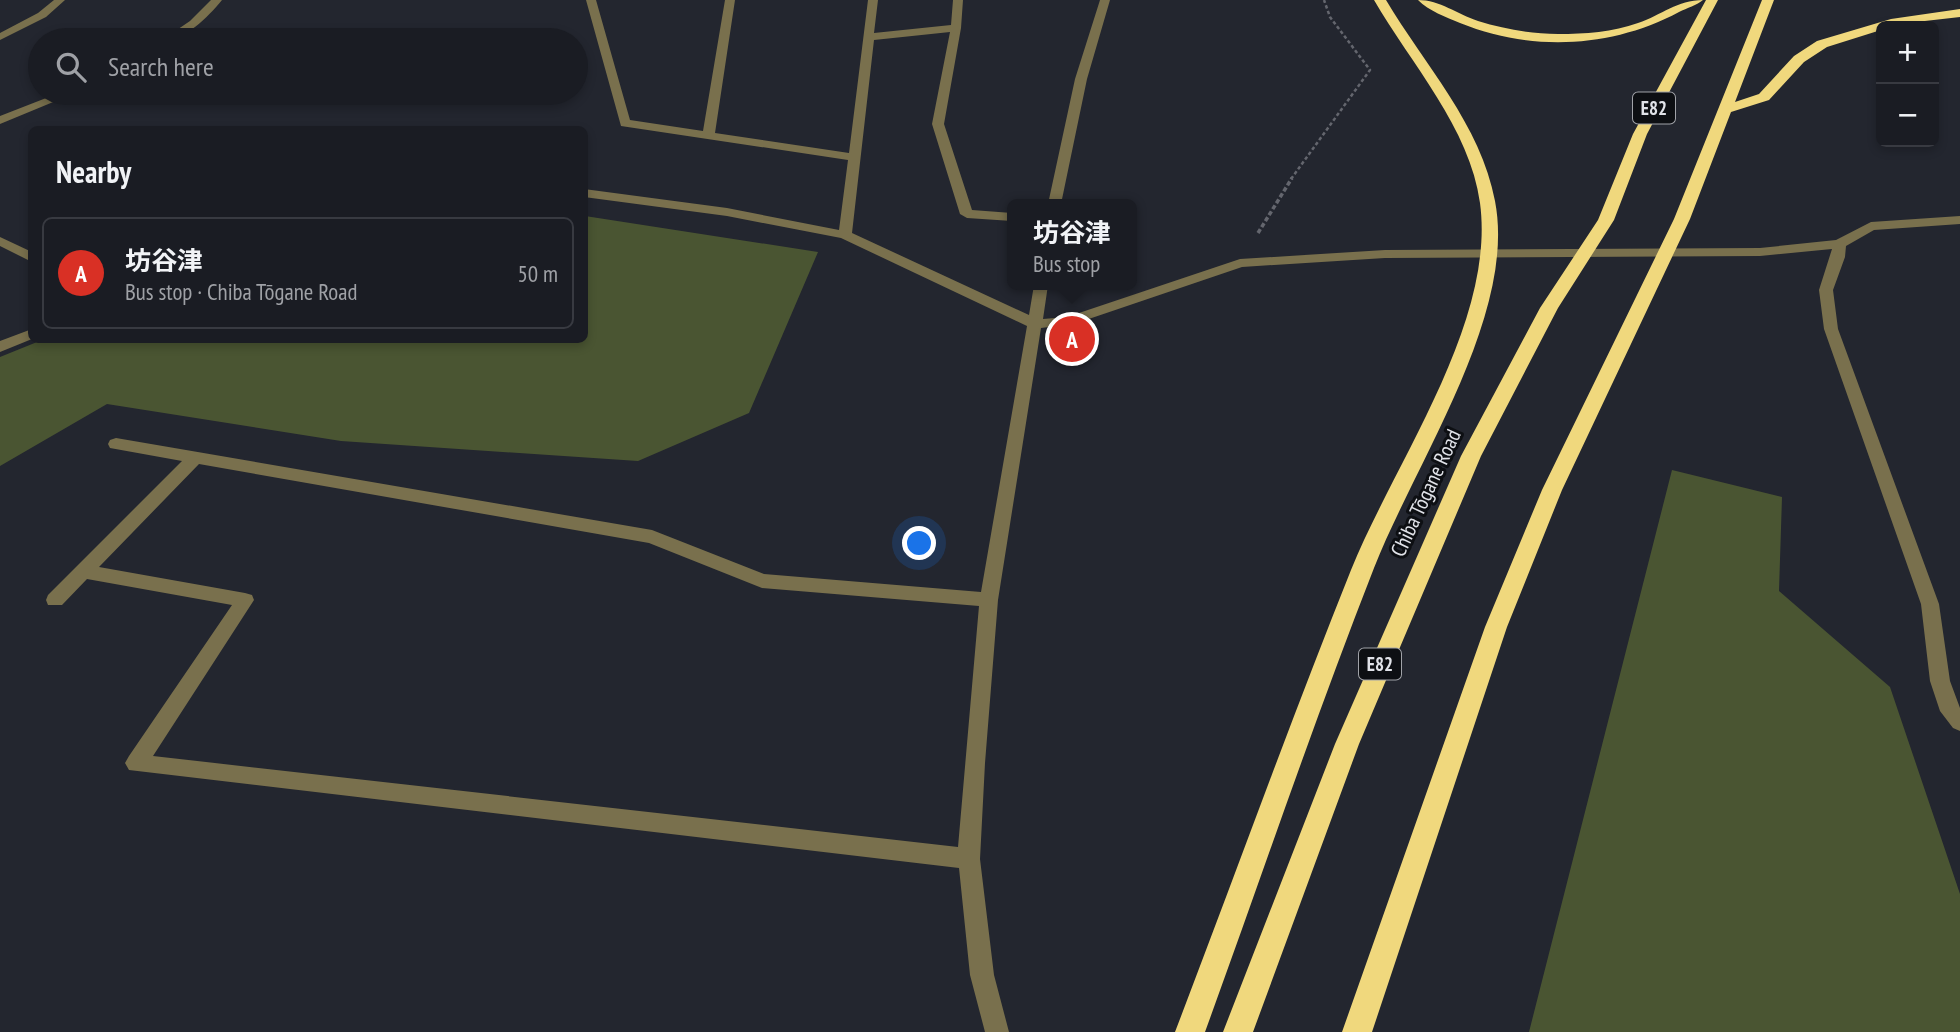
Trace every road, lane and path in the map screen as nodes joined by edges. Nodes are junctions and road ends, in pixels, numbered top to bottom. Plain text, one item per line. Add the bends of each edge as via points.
1 (60, 0) edge
2 (218, 0) edge
3 (591, 0) edge
4 (730, 0) edge
5 (873, 0) edge
6 (957, 0) edge
7 (1105, 0) edge
8 (1324, 0) edge
9 (1380, 0) edge
10 (1424, 0) edge
11 (1697, 0) edge
12 (1712, 0) edge
13 (1768, 0) edge
14 (1960, 13) edge
15 (956, 27) junction
16 (186, 28) edge
17 (0, 37) edge
18 (869, 37) junction
19 (38, 105) edge
20 (1727, 109) junction
21 (0, 120) edge
22 (708, 137) junction
23 (853, 157) junction
24 (588, 194) edge
25 (1055, 199) edge
26 (1007, 217) edge
27 (1960, 220) edge
28 (845, 235) junction
29 (0, 241) edge
30 (1839, 244) junction
31 (28, 256) edge
32 (1240, 263) junction
33 (1040, 290) edge
34 (1035, 324) junction
35 (28, 335) edge
36 (0, 347) edge
37 (116, 444) dead end
38 (195, 458) junction
39 (84, 571) junction
40 (55, 600) dead end
41 (989, 600) junction
42 (1960, 722) edge
43 (969, 859) junction
44 (997, 1032) edge
45 (1190, 1032) edge
46 (1238, 1032) edge
47 (1357, 1032) edge

1 - 17 street
2 - 16 street
3 - 22 street via 625,123
4 - 22 street
5 - 18 street
6 - 15 street
7 - 25 street via 1081,79
8 - 32 path via 1330,17 1370,70 1283,190
9 - 45 highway via 1446,102 1489,203 1488,258 1481,300 1466,343 1371,547
10 - 11 highway via 1484,27 1581,37 1635,29
12 - 46 highway, Chiba Tōgane Road / E82 via 1640,134 1606,220 1549,308 1471,456 1347,744
13 - 20 highway
14 - 20 highway via 1891,23 1822,44 1799,58 1764,97
15 - 18 street
15 - 26 street via 938,124 967,214
18 - 23 street
19 - 21 street
20 - 47 highway via 1682,219 1552,490 1496,627
22 - 23 street
23 - 28 street
24 - 28 street via 727,212
27 - 30 street via 1871,226
28 - 34 street
29 - 31 street
30 - 32 street via 1760,252 1385,254
30 - 42 street via 1826,290 1830,329 1930,604 1940,681 1950,711
32 - 34 street via 1069,321
33 - 34 street
34 - 41 street
35 - 36 street
37 - 38 street
38 - 39 street
38 - 41 street via 652,537 762,581
39 - 40 street
39 - 43 street via 244,600 136,763
41 - 43 street
43 - 44 street via 982,975

